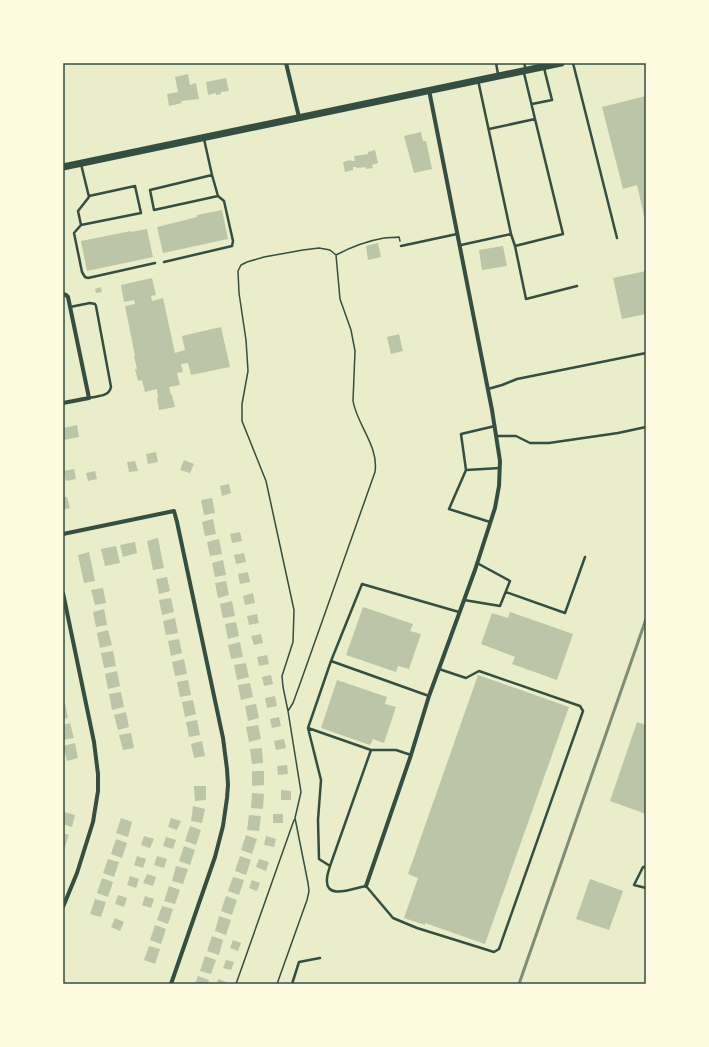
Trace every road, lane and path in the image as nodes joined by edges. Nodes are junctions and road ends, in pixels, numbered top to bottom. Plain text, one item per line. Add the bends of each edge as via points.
1 (286, 63) edge
2 (496, 63) edge
3 (560, 63) edge
4 (573, 63) edge
5 (544, 66) junction
6 (524, 68) edge
7 (498, 76) junction
8 (478, 80) junction
9 (429, 90) junction
10 (532, 104) junction
11 (299, 117) junction
12 (535, 119) junction
13 (489, 129) junction
14 (203, 137) junction
15 (81, 163) junction
16 (63, 167) edge
17 (212, 176) junction
18 (89, 196) junction
19 (218, 196) junction
20 (81, 225) junction
21 (458, 234) junction
22 (511, 234) junction
23 (617, 238) dead end
24 (461, 245) junction
25 (401, 246) joint
26 (515, 246) junction
27 (336, 255) junction
28 (164, 262) dead end
29 (155, 264) dead end
30 (576, 286) dead end
31 (63, 294) edge
32 (70, 307) junction
33 (646, 353) edge
34 (488, 389) junction
35 (89, 398) junction
36 (63, 404) edge
37 (495, 426) junction
38 (646, 427) edge
39 (497, 436) junction
40 (500, 468) junction
41 (466, 470) junction
42 (490, 522) junction
43 (63, 534) edge
44 (585, 557) dead end
45 (477, 563) junction
46 (506, 592) junction
47 (63, 593) edge
48 (464, 600) junction
49 (459, 612) junction
50 (331, 661) junction
51 (439, 669) junction
52 (429, 696) junction
53 (288, 711) junction
54 (308, 728) junction
55 (371, 750) junction
56 (411, 755) junction
57 (295, 818) junction
58 (330, 866) junction
59 (646, 867) edge
60 (366, 886) junction
61 (646, 888) edge
62 (63, 907) edge
63 (320, 958) dead end
64 (171, 984) edge
65 (236, 984) edge
66 (277, 984) edge
67 (292, 984) edge

1 - 11 street
2 - 7 lane
3 - 5 main road
4 - 23 lane
5 - 6 main road
5 - 10 lane via 552,100
6 - 7 main road
6 - 10 lane
7 - 8 main road
8 - 9 main road
8 - 13 lane
9 - 11 main road
9 - 21 street
10 - 12 lane
11 - 14 main road
12 - 13 lane
12 - 26 lane via 563,234
13 - 22 lane
14 - 15 main road
14 - 17 lane
15 - 16 main road
15 - 18 lane
17 - 19 lane
17 - 19 lane via 150,190 154,210
18 - 20 lane via 78,211
18 - 20 lane via 135,186 141,213
19 - 28 lane via 224,201 233,244 230,247
20 - 29 lane via 74,233 84,277
21 - 24 street
21 - 25 lane
22 - 24 lane
22 - 26 lane
24 - 34 street
25 - 27 path via 399,238 386,238 367,242
26 - 30 lane via 526,298
27 - 53 path via 340,300 351,330 355,351 354,408 373,451 376,465 302,681
27 - 53 path via 330,250 319,248 303,250 247,262 241,265 238,271 248,372 242,404 242,421 266,481 294,610 293,642 282,676
31 - 32 street via 67,296
32 - 35 street
32 - 35 lane via 90,303 96,306 112,387 107,394
33 - 34 lane via 517,379
34 - 37 street
35 - 36 street
37 - 39 street
37 - 41 lane via 461,434
38 - 39 lane via 549,443 530,443 516,436
39 - 40 street
40 - 41 lane
40 - 42 street via 495,508
41 - 42 lane via 449,509
42 - 45 street
43 - 64 street via 174,512 223,738 228,785 226,813 220,840
44 - 46 lane via 565,614
45 - 46 lane via 510,581
45 - 48 street
46 - 48 lane via 500,606
47 - 62 street via 97,758 98,780 96,808 90,835
48 - 49 street
49 - 50 lane via 362,584
49 - 51 street
50 - 52 lane
50 - 54 lane
51 - 52 street
51 - 60 lane via 466,678 479,671 580,706 583,711 499,949 494,952 393,918
52 - 56 street
53 - 57 path via 301,792
54 - 55 lane
54 - 58 lane via 321,780 319,859
55 - 56 lane via 396,750
55 - 58 lane
56 - 60 street
57 - 65 path
57 - 66 path via 308,891
58 - 60 lane via 326,880 331,890 336,893
59 - 61 lane via 643,866 634,885
63 - 67 lane via 299,962

